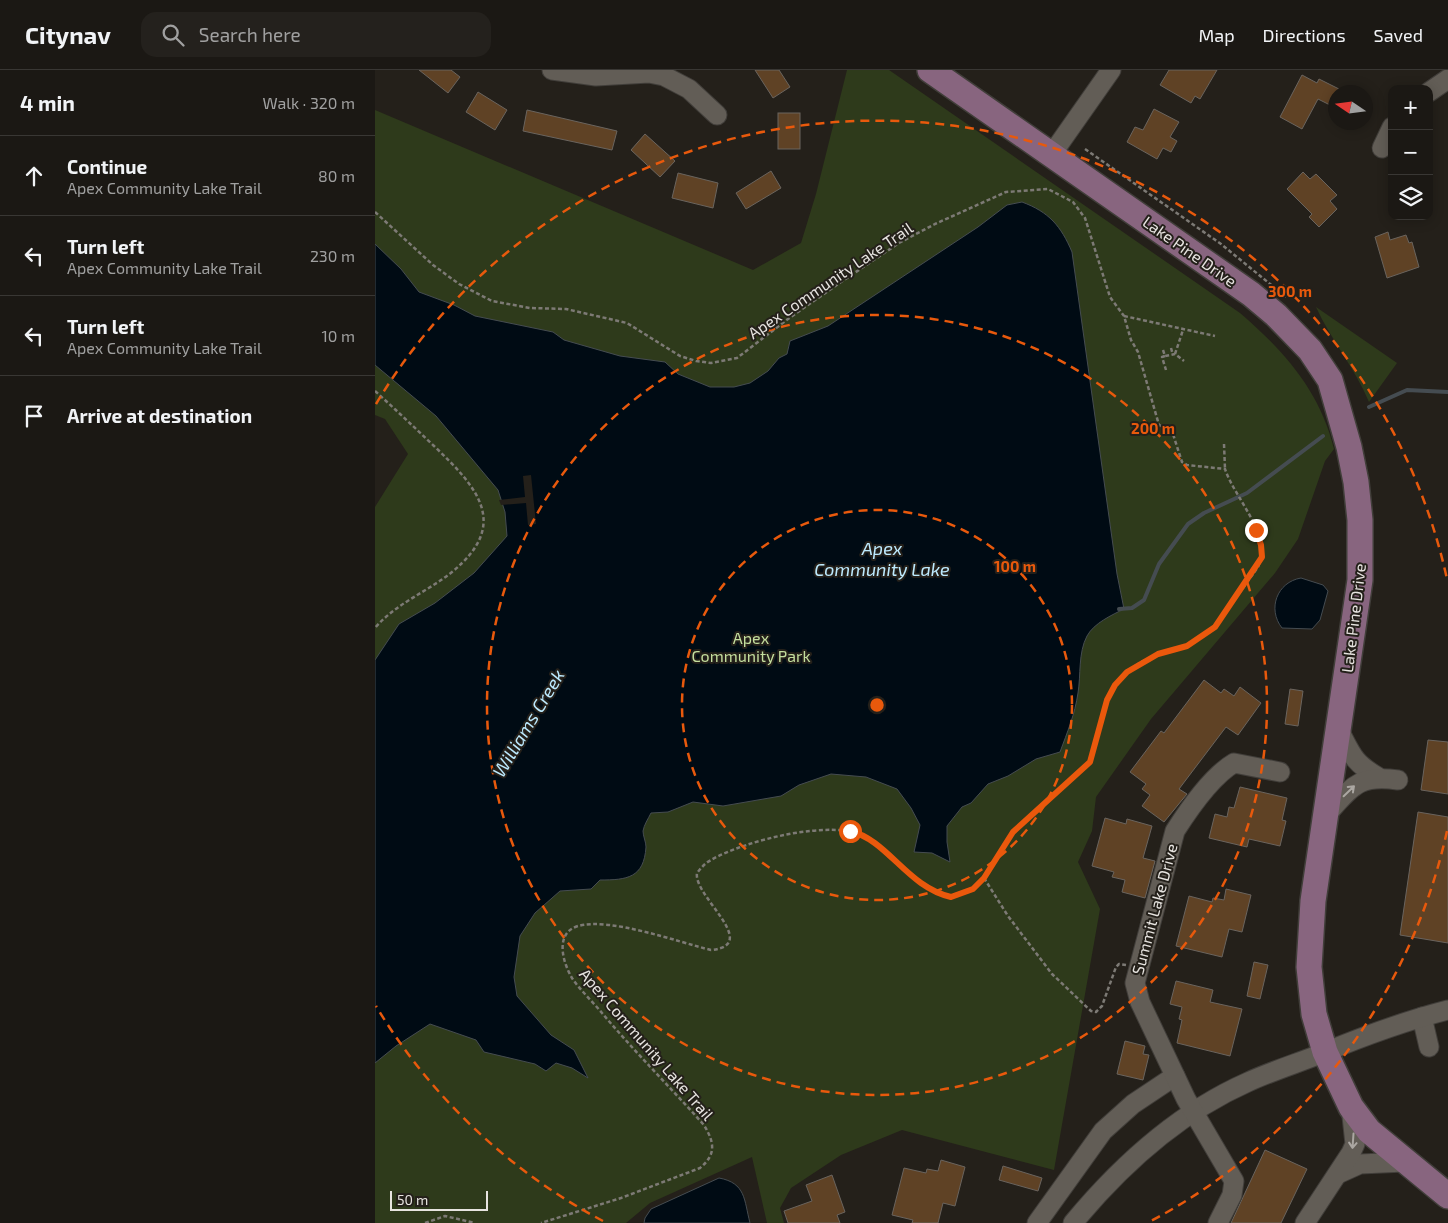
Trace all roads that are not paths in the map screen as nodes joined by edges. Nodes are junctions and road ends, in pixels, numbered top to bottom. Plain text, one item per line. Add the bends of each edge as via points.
1 (552, 70) edge
2 (930, 70) edge
3 (1111, 70) edge
4 (1448, 79) edge
5 (1433, 89) edge
6 (717, 115) dead end
7 (1391, 130) edge
8 (1382, 148) dead end
9 (1051, 154) junction
10 (1339, 730) junction
11 (1280, 772) dead end
12 (1378, 777) junction
13 (1398, 780) dead end
14 (1326, 815) junction
15 (1448, 1010) edge
16 (1422, 1017) junction
17 (1429, 1047) dead end
18 (1325, 1052) junction
19 (1175, 1076) junction
20 (1351, 1107) junction
21 (1193, 1112) junction
22 (1405, 1162) junction
23 (1340, 1173) junction
24 (1448, 1196) edge
25 (1037, 1223) edge
26 (1073, 1223) edge
27 (1218, 1223) edge
28 (1305, 1223) edge

1 - 6 street via 596,76 649,72 664,76 689,89
2 - 9 main road, Lake Pine Drive
3 - 9 street
4 - 5 street
7 - 8 street
9 - 10 main road, Lake Pine Drive via 1251,294 1310,350 1330,380 1357,482 1360,520 1360,580
10 - 12 street via 1353,759
10 - 14 main road, Lake Pine Drive
11 - 19 street, Summit Lake Drive via 1234,763 1224,769 1175,830 1135,984 1140,1002
12 - 13 street
14 -> 12 street via 1357,783
14 - 18 main road, Lake Pine Drive via 1313,901 1309,967 1314,1014
15 - 16 street
16 - 17 street
16 - 18 street
18 - 20 main road, Lake Pine Drive
18 - 21 street via 1249,1081
19 - 21 street, Summit Lake Drive
19 - 25 street via 1133,1104 1103,1131
20 - 22 main road, Lake Pine Drive via 1369,1131
20 -> 23 street via 1355,1144
21 - 26 street via 1123,1167
21 - 27 street, Summit Lake Drive via 1234,1182 1232,1195
22 - 23 street via 1367,1163
22 - 24 main road, Lake Pine Drive
23 - 28 street

